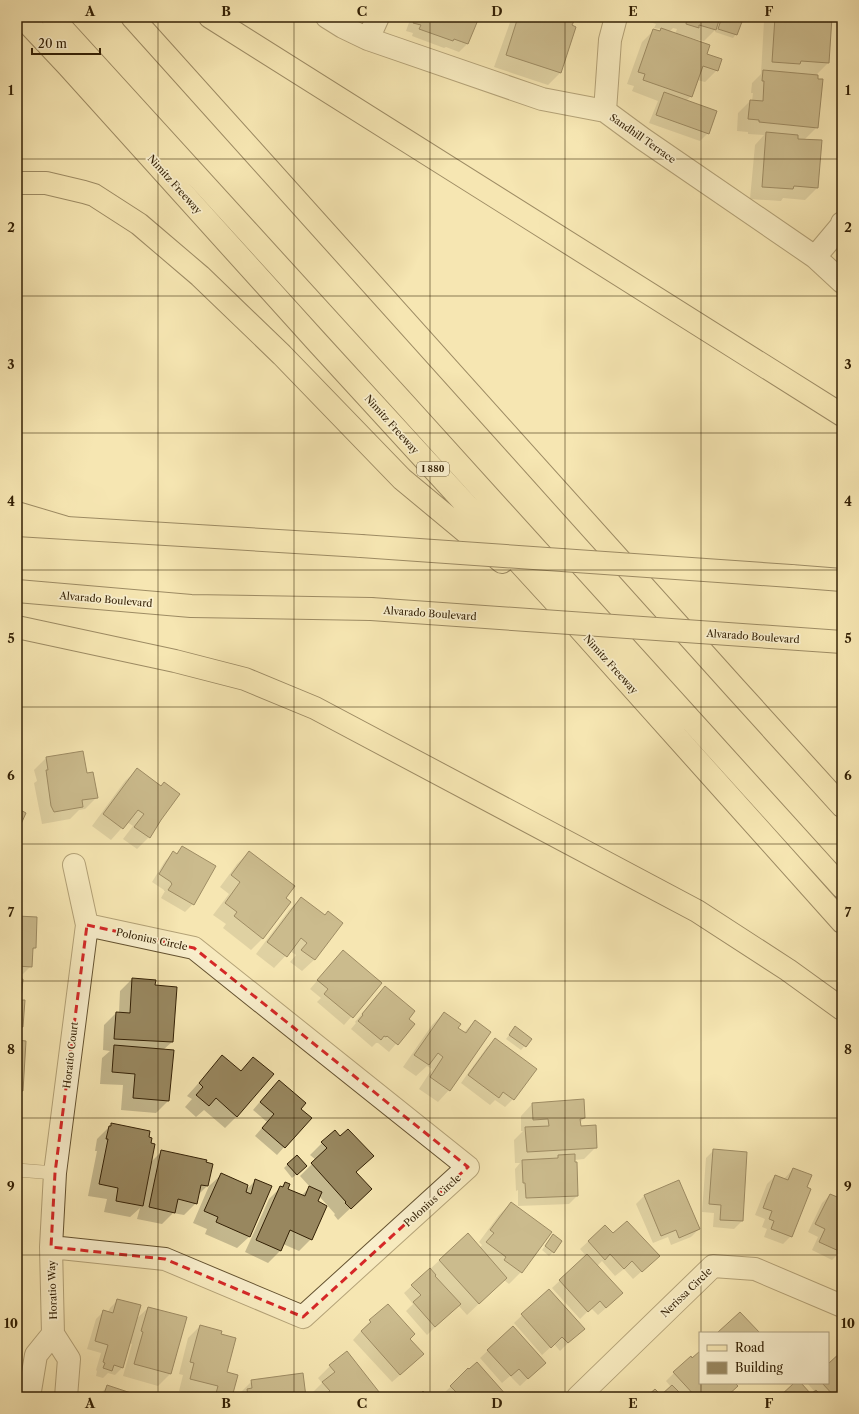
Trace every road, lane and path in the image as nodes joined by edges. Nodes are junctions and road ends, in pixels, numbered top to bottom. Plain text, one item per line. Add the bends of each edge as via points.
1 (22, 17) edge
2 (52, 17) edge
3 (132, 17) edge
4 (210, 17) edge
5 (327, 17) edge
6 (378, 17) edge
7 (616, 17) edge
8 (368, 39) junction
9 (605, 111) junction
10 (17, 183) edge
11 (842, 223) edge
12 (815, 256) junction
13 (842, 282) edge
14 (842, 415) edge
15 (17, 513) edge
16 (17, 525) edge
17 (64, 527) junction
18 (842, 580) edge
19 (17, 591) edge
20 (570, 618) junction
21 (17, 627) edge
22 (842, 642) edge
23 (842, 806) edge
24 (74, 865) dead end
25 (842, 887) edge
26 (842, 922) edge
27 (87, 925) junction
28 (842, 1008) edge
29 (17, 1170) edge
30 (55, 1172) junction
31 (51, 1247) junction
32 (842, 1306) edge
33 (53, 1334) junction
34 (29, 1397) edge
35 (66, 1397) edge
36 (578, 1397) edge

1 - 20 main road, Nimitz Freeway / I 880
2 - 25 main road, I 880 via 408,406
3 - 23 main road
4 - 14 main road
5 - 8 street, Sandhill Terrace
6 - 8 street
7 - 9 street via 610,40
8 - 9 street, Sandhill Terrace via 542,99
9 - 12 street, Sandhill Terrace via 642,139
10 - 20 main road via 46,182 84,192 139,224 206,282 282,355 402,479
11 - 12 street
12 - 13 street, Sandhill Terrace
15 - 17 main road
16 - 17 main road
17 - 18 main road, bridge
19 - 22 main road, Alvarado Boulevard, bridge via 192,606 371,609
20 - 26 main road, Nimitz Freeway / I 880
21 - 28 main road via 170,660 245,680 316,708 696,911
24 - 27 street, Horatio Court
27 - 30 street, Horatio Court
27 - 31 street, Polonius Circle via 194,948 468,1167 303,1317 165,1259
29 - 30 lane
30 - 31 street, Horatio Court
31 - 33 street, Horatio Way
32 - 36 street, Nerissa Circle via 756,1269 713,1266
33 - 34 street, Horatio Way via 36,1355
33 - 35 street, Horatio Way via 69,1359

